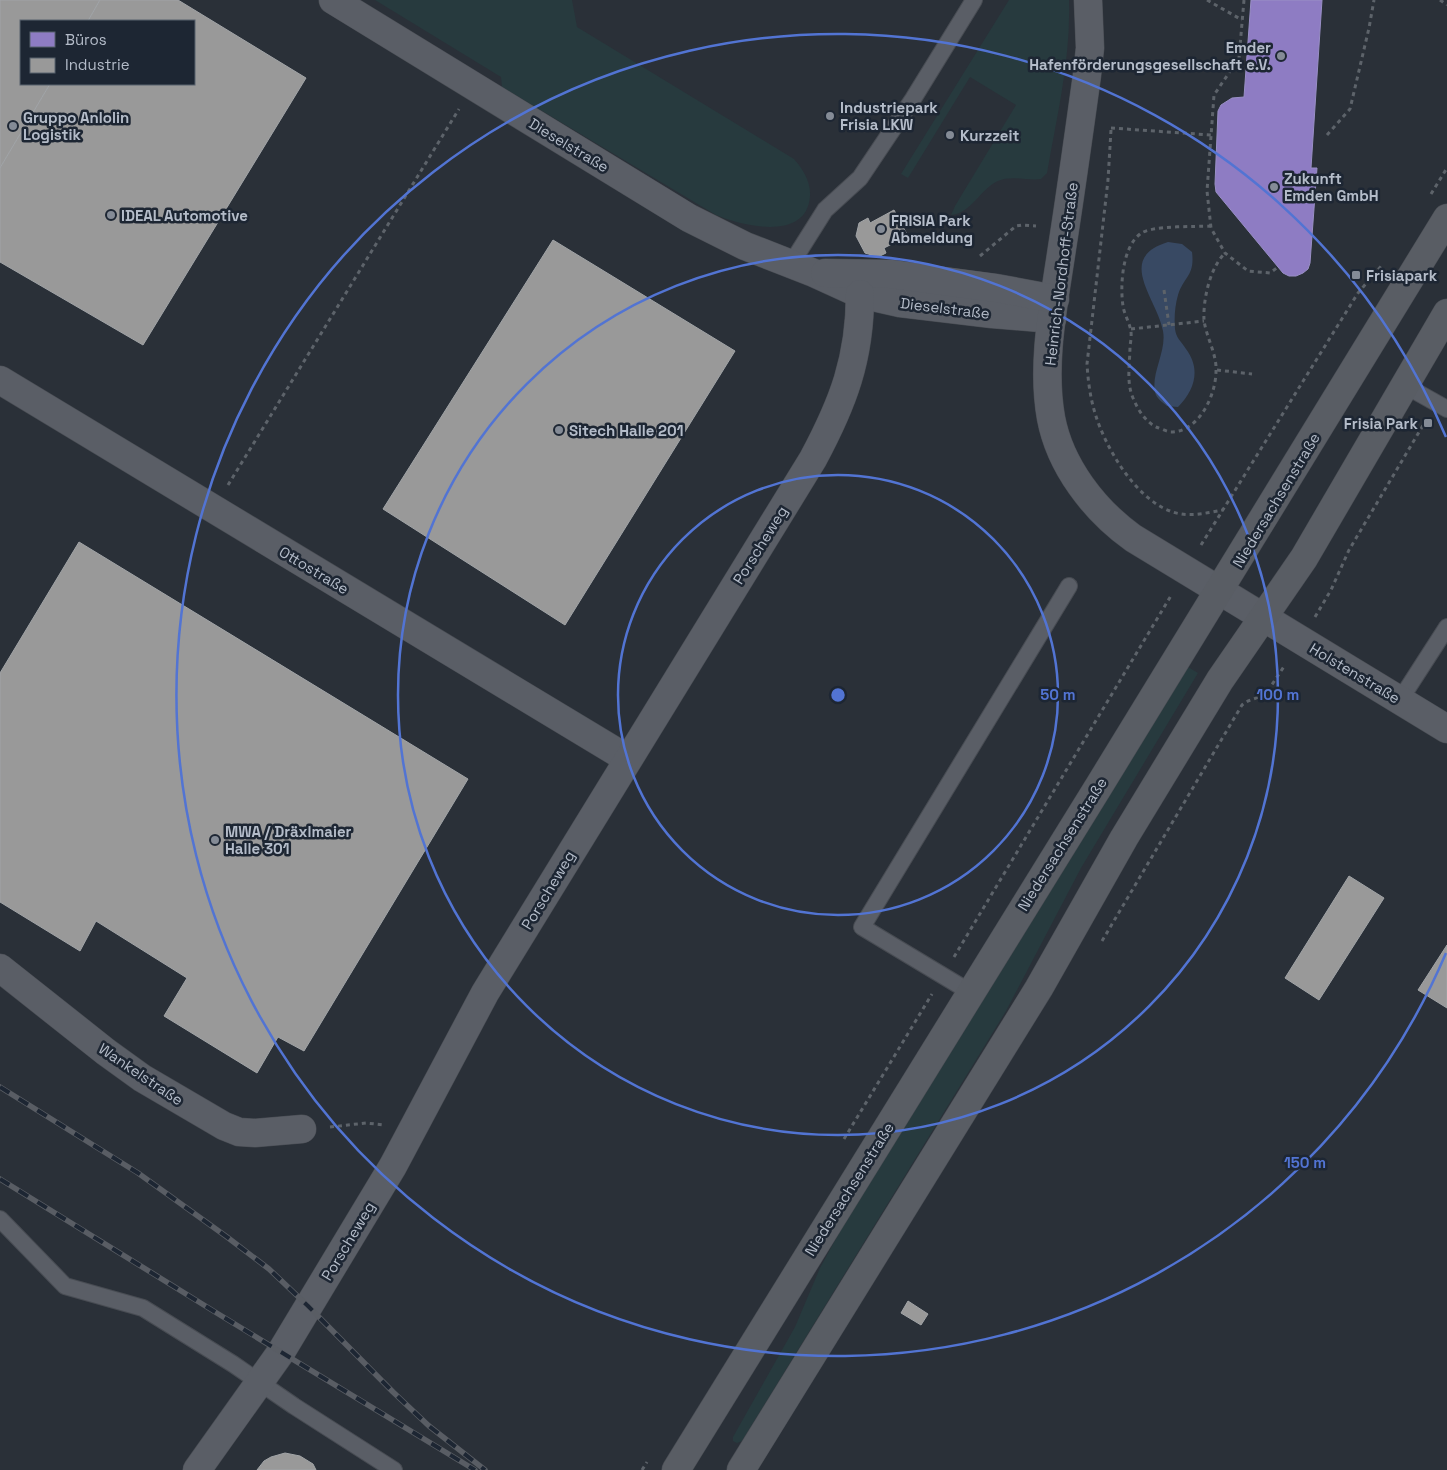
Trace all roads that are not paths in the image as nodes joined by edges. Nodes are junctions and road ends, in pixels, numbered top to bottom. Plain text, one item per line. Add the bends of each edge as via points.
1 (333, 0) edge
2 (974, 0) edge
3 (1088, 0) edge
4 (1447, 218) edge
5 (802, 268) junction
6 (860, 294) junction
7 (1053, 309) junction
8 (1447, 313) edge
9 (0, 380) edge
10 (1406, 386) junction
11 (1441, 406) edge
12 (1069, 586) dead end
13 (1220, 591) junction
14 (1264, 617) junction
15 (1447, 627) edge
16 (1400, 700) junction
17 (1447, 729) edge
18 (628, 759) junction
19 (0, 968) edge
20 (970, 992) junction
21 (302, 1129) road end
22 (0, 1219) edge
23 (260, 1383) junction
24 (196, 1470) edge
25 (394, 1470) edge
26 (676, 1470) edge
27 (741, 1470) edge

1 - 5 street, Dieselstraße via 689,218 744,246
2 - 5 lane via 860,178 816,224
3 - 7 street, Heinrich-Nordhoff-Straße via 1090,48 1087,76
4 - 13 main road, Niedersachsenstraße
5 - 6 street, Dieselstraße
5 - 7 street, Dieselstraße via 891,274 996,288
6 - 7 street, Dieselstraße via 900,303 992,314
6 - 18 street, Porscheweg via 852,367 830,427
7 - 13 street, Heinrich-Nordhoff-Straße via 1049,400 1052,420 1065,457 1077,479 1121,529
8 - 10 main road
9 - 18 street, Ottostraße
10 - 11 lane
10 - 14 main road via 1304,558
12 - 20 lane via 862,927
13 - 14 street, Heinrich-Nordhoff-Straße
13 - 20 main road, Niedersachsenstraße
14 - 16 street, Holstenstraße
14 - 27 main road via 1220,680 1124,838 1039,988
15 - 16 lane
16 - 17 street, Holstenstraße
18 - 23 street, Porscheweg via 485,993 363,1216
19 - 21 street, Wankelstraße via 142,1078 224,1126 254,1133
20 - 26 main road, Niedersachsenstraße
22 - 23 lane via 65,1286 143,1308
23 - 24 street, Porscheweg
23 - 25 lane

